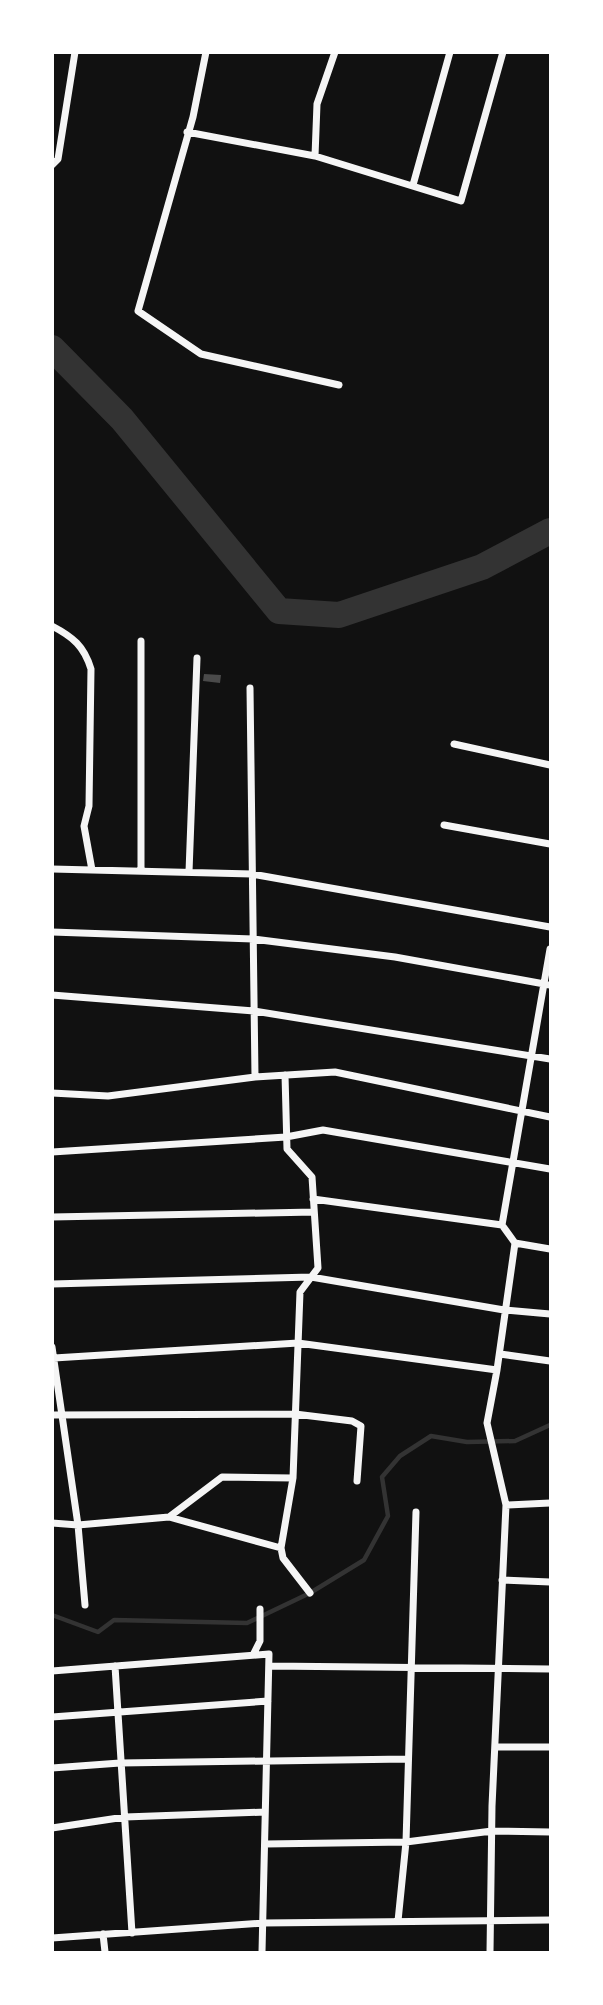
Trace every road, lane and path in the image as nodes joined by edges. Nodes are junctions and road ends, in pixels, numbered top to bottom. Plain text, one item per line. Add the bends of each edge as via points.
1 (75, 52) edge
2 (206, 52) edge
3 (335, 52) edge
4 (450, 52) edge
5 (503, 52) edge
6 (187, 132) junction
7 (315, 156) junction
8 (52, 165) edge
9 (412, 185) junction
10 (339, 385) dead end
11 (52, 626) edge
12 (141, 642) dead end
13 (197, 658) dead end
14 (250, 688) dead end
15 (454, 744) dead end
16 (551, 765) edge
17 (444, 825) dead end
18 (551, 844) edge
19 (52, 869) edge
20 (92, 870) junction
21 (141, 872) junction
22 (189, 872) junction
23 (253, 874) junction
24 (551, 927) edge
25 (52, 932) edge
26 (253, 939) junction
27 (551, 949) edge
28 (547, 984) edge
29 (52, 995) edge
30 (254, 1011) junction
31 (532, 1055) junction
32 (551, 1059) edge
33 (285, 1075) junction
34 (255, 1077) junction
35 (52, 1093) edge
36 (522, 1111) junction
37 (551, 1117) edge
38 (286, 1137) junction
39 (52, 1152) edge
40 (513, 1163) junction
41 (551, 1169) edge
42 (313, 1199) junction
43 (314, 1212) junction
44 (52, 1217) edge
45 (502, 1225) junction
46 (515, 1242) junction
47 (551, 1249) edge
48 (311, 1277) junction
49 (52, 1284) edge
50 (505, 1310) junction
51 (551, 1314) edge
52 (298, 1343) junction
53 (52, 1347) edge
54 (500, 1354) junction
55 (54, 1358) edge
56 (551, 1361) edge
57 (498, 1370) junction
58 (295, 1414) junction
59 (57, 1415) edge
60 (293, 1478) junction
61 (357, 1481) dead end
62 (551, 1503) edge
63 (506, 1504) junction
64 (416, 1512) dead end
65 (169, 1517) junction
66 (52, 1523) edge
67 (78, 1525) junction
68 (281, 1548) junction
69 (502, 1580) junction
70 (551, 1582) edge
71 (310, 1593) dead end
72 (85, 1605) dead end
73 (260, 1609) dead end
74 (253, 1656) junction
75 (114, 1666) junction
76 (269, 1667) junction
77 (410, 1669) junction
78 (551, 1669) edge
79 (52, 1671) edge
80 (498, 1671) junction
81 (268, 1701) junction
82 (117, 1712) junction
83 (52, 1717) edge
84 (495, 1747) junction
85 (551, 1747) edge
86 (406, 1759) junction
87 (267, 1762) junction
88 (120, 1763) junction
89 (52, 1768) edge
90 (265, 1812) junction
91 (125, 1817) junction
92 (52, 1828) edge
93 (492, 1831) junction
94 (551, 1832) edge
95 (406, 1842) junction
96 (265, 1844) junction
97 (491, 1920) junction
98 (551, 1920) edge
99 (398, 1921) junction
100 (263, 1923) junction
101 (132, 1933) junction
102 (103, 1934) junction
103 (52, 1938) edge
104 (105, 1952) edge
105 (262, 1952) edge
106 (490, 1952) edge

1 - 8 street via 58,159
2 - 6 street
3 - 7 street via 317,104
4 - 9 street
5 - 9 street via 461,201
6 - 7 street
6 - 10 street via 138,312 201,354
7 - 9 street
11 - 20 street via 73,637 86,652 91,669 89,806 84,826
12 - 21 street
13 - 22 street
14 - 23 street
15 - 16 street
17 - 18 street
19 - 20 street
20 - 21 street
21 - 22 street
22 - 23 street
23 - 24 street
23 - 26 street
25 - 26 street
26 - 28 street via 395,957
26 - 30 street
27 - 28 street
28 - 31 street
29 - 30 street
30 - 31 street
30 - 34 street
31 - 32 street
31 - 36 street
33 - 34 street
33 - 36 street via 335,1072
33 - 38 street
34 - 35 street via 108,1096
36 - 37 street
36 - 40 street
38 - 39 street
38 - 40 street via 323,1130
38 - 42 street via 286,1149 312,1177
40 - 41 street
40 - 45 street
42 - 43 street
42 - 45 street
43 - 44 street
43 - 48 street via 318,1269
45 - 46 street
46 - 47 street
46 - 50 street
48 - 49 street
48 - 50 street
48 - 52 street via 300,1292
50 - 51 street
50 - 54 street
52 - 55 street
52 - 57 street
52 - 58 street
53 - 55 street
54 - 56 street
54 - 57 street
55 - 59 street
57 - 63 street via 487,1423
58 - 59 street
58 - 60 street
58 - 61 street via 361,1426
59 - 67 street
60 - 65 street via 222,1477
60 - 68 street
62 - 63 street
63 - 69 street
64 - 77 street
65 - 67 street
65 - 68 street
66 - 67 street
67 - 72 street
68 - 71 street via 283,1558
69 - 70 street
69 - 80 street
73 - 74 street via 260,1641
74 - 75 street
74 - 76 street via 269,1654
75 - 79 street
75 - 82 street
76 - 77 street
76 - 81 street
77 - 80 street
77 - 86 street
78 - 80 street
80 - 84 street
81 - 82 street
81 - 87 street
82 - 83 street
82 - 88 street
84 - 85 street
84 - 93 street
86 - 87 street
86 - 95 street
87 - 88 street
87 - 90 street
88 - 89 street
88 - 91 street
90 - 91 street
90 - 96 street
91 - 92 street
91 - 101 street
93 - 94 street
93 - 95 street
93 - 97 street
95 - 96 street
95 - 99 street
96 - 100 street
97 - 98 street
97 - 99 street
97 - 106 street
99 - 100 street
100 - 101 street
100 - 105 street
101 - 102 street
102 - 103 street
102 - 104 street

